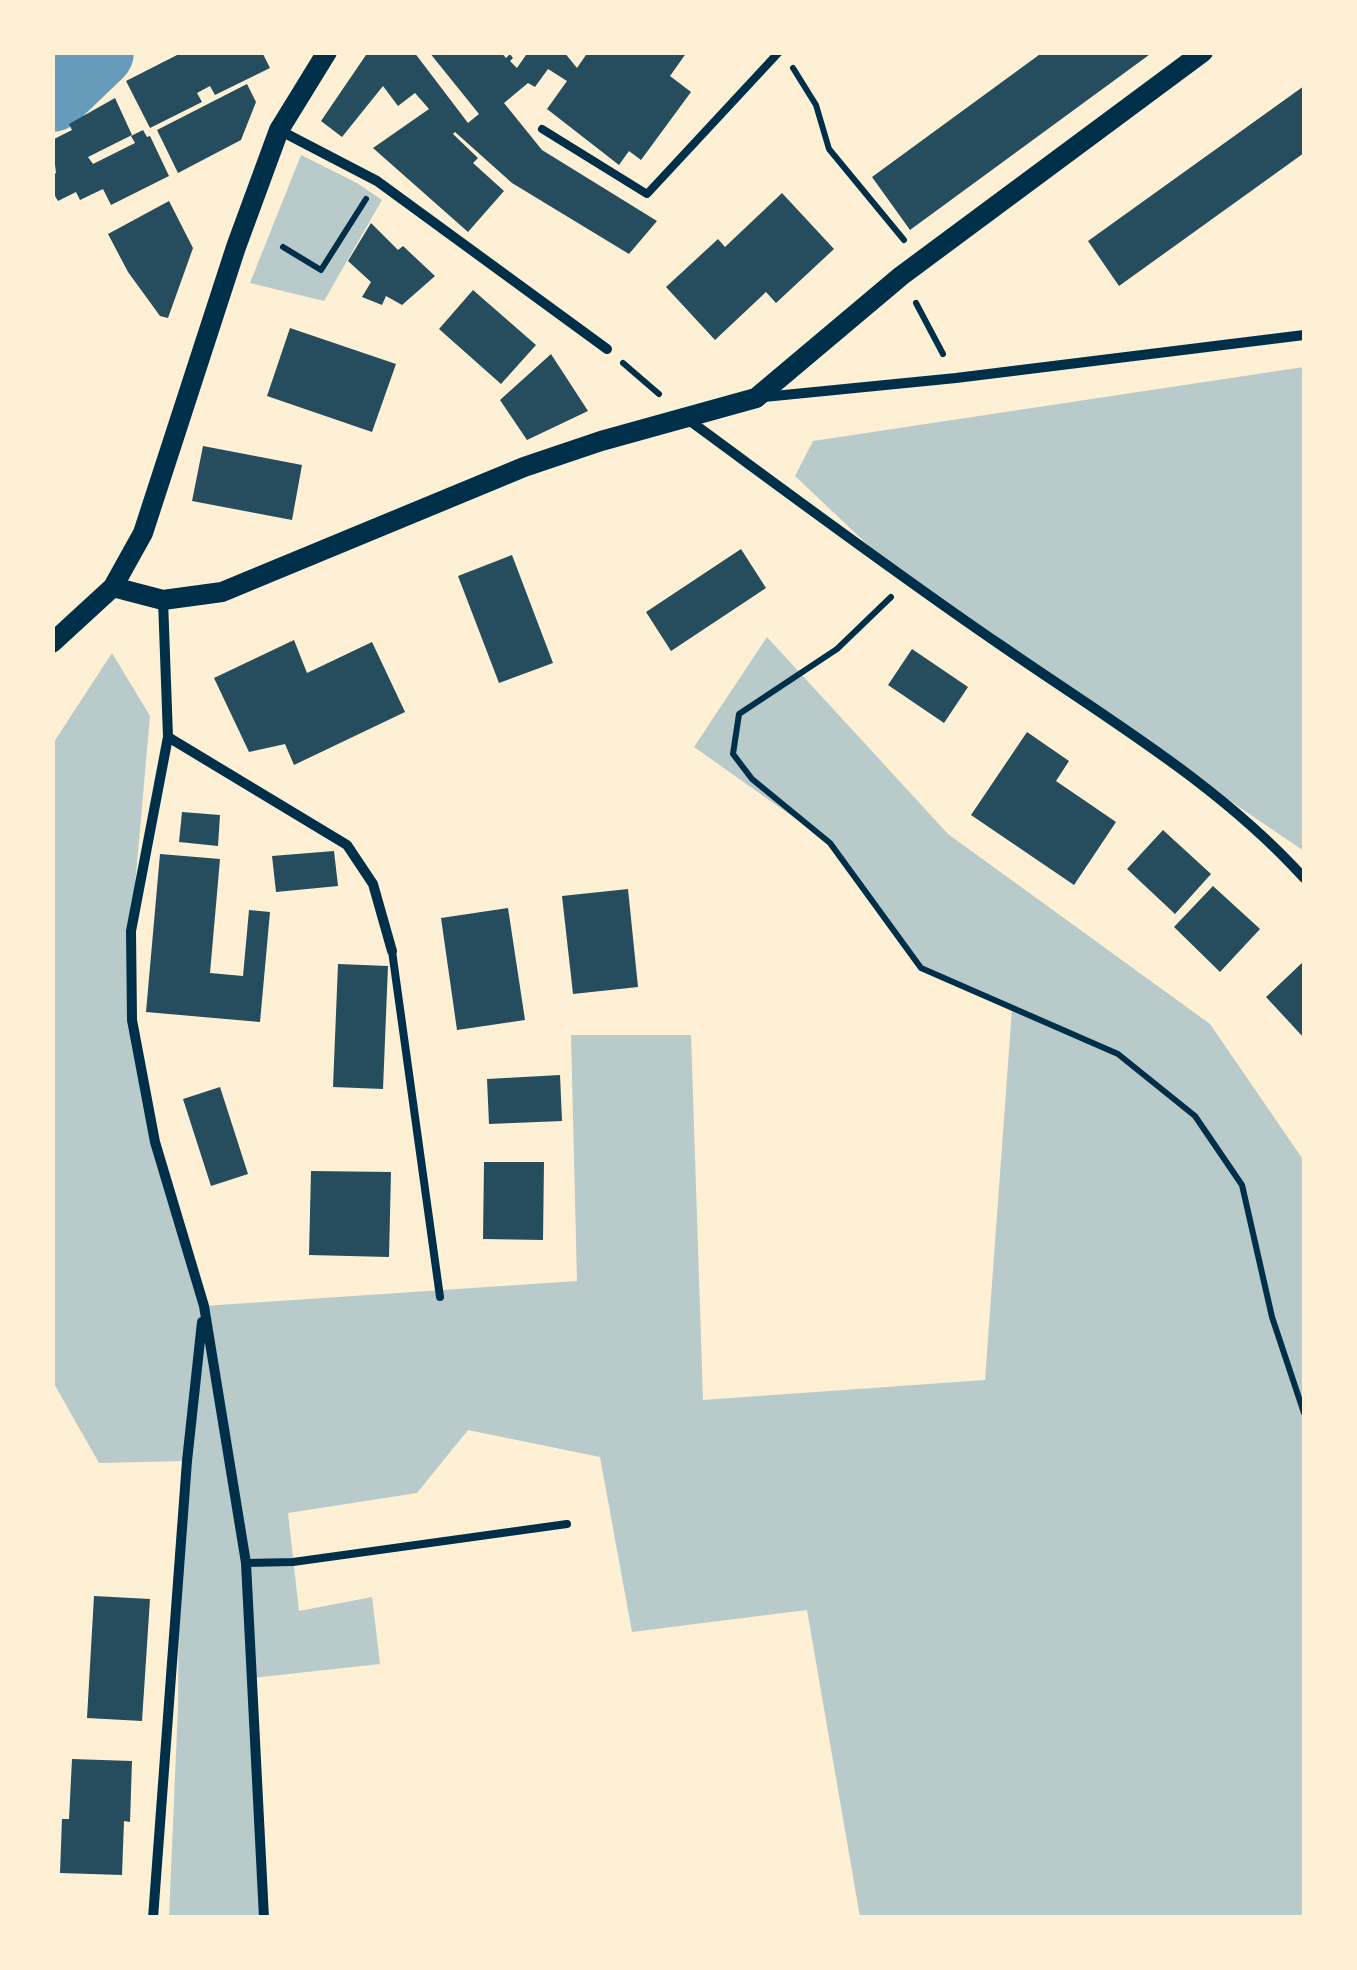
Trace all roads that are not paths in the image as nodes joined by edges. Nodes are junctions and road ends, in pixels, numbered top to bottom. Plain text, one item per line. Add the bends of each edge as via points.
1 (327, 52) edge
2 (779, 52) edge
3 (1202, 52) edge
4 (542, 128) dead end
5 (279, 130) junction
6 (1304, 335) edge
7 (607, 349) road end
8 (756, 398) junction
9 (685, 417) junction
10 (113, 586) junction
11 (164, 600) junction
12 (52, 643) edge
13 (168, 737) junction
14 (1304, 878) edge
15 (392, 951) joint
16 (440, 1297) dead end
17 (204, 1306) junction
18 (568, 1524) dead end
19 (246, 1562) junction
20 (154, 1918) edge
21 (264, 1918) edge

1 - 5 main road
2 - 4 lane via 647,194
3 - 8 main road via 921,261
5 - 7 street via 377,182
5 - 10 main road via 142,533
6 - 8 street
8 - 9 main road
9 - 11 main road via 524,467 222,592
9 - 14 street via 907,582 1197,780
10 - 11 main road
10 - 12 main road
11 - 13 street
13 - 15 street via 347,845 373,884
13 - 17 street via 130,931 132,1020 156,1142
15 - 16 lane
17 - 19 street
17 - 20 street
18 - 19 lane via 294,1562
19 - 21 street

